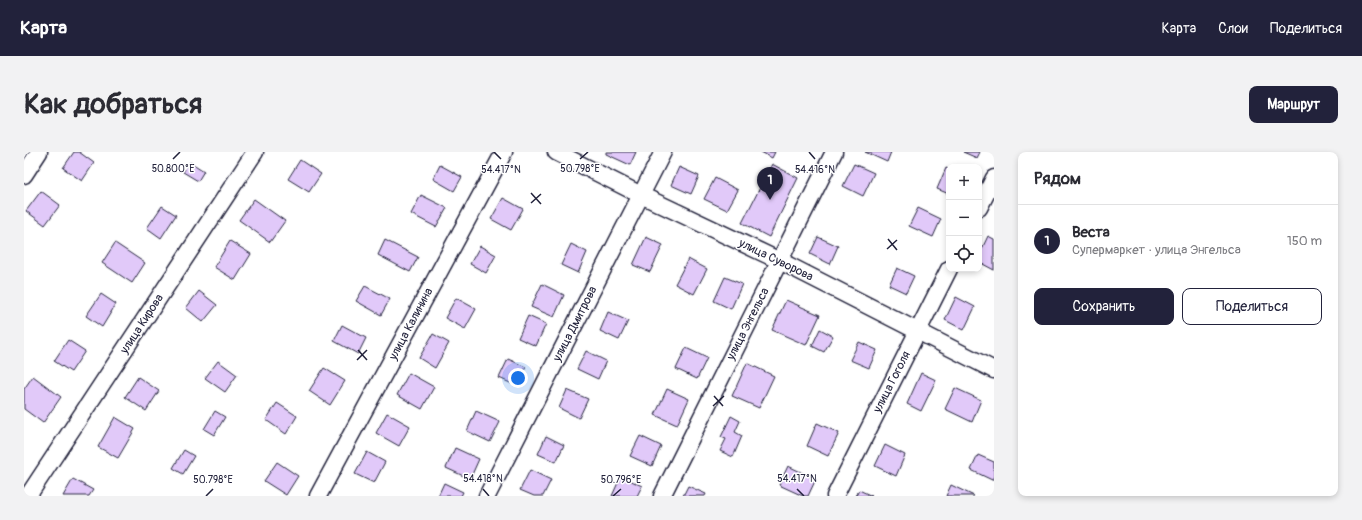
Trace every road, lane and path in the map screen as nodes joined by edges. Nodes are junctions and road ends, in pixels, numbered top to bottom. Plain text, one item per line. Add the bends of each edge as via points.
1 (38, 152) edge
2 (255, 152) edge
3 (504, 152) edge
4 (556, 152) edge
5 (663, 152) edge
6 (834, 152) edge
7 (24, 174) edge
8 (994, 178) edge
9 (640, 195) junction
10 (982, 202) edge
11 (780, 261) junction
12 (948, 272) edge
13 (918, 332) junction
14 (994, 370) edge
15 (28, 496) edge
16 (318, 496) edge
17 (487, 496) edge
18 (662, 496) edge
19 (835, 496) edge

1 - 7 street
2 - 15 street, улица Кирова
3 - 16 street, улица Калинина
4 - 9 street, улица Суворова
5 - 9 street, улица Дмитрова
6 - 11 street, улица Энгельса
8 - 10 street
9 - 11 street, улица Суворова
9 - 17 street, улица Дмитрова
11 - 13 street, улица Суворова
11 - 18 street, улица Энгельса
12 - 13 street, улица Гоголя
13 - 14 street, улица Суворова
13 - 19 street, улица Гоголя

